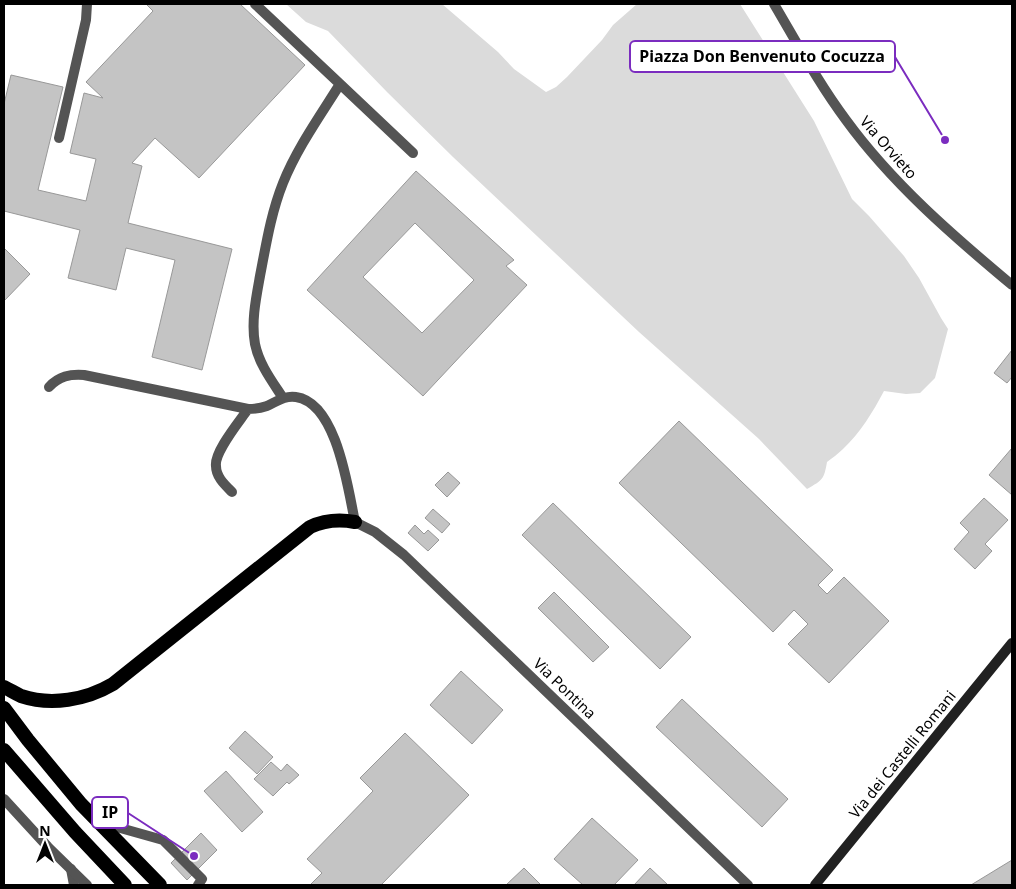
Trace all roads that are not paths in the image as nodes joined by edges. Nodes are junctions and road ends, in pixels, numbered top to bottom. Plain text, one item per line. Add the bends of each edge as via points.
1 (88, 4) edge
2 (255, 4) edge
3 (774, 4) edge
4 (340, 84) junction
5 (59, 138) dead end
6 (413, 153) dead end
7 (1012, 285) edge
8 (49, 387) dead end
9 (283, 398) junction
10 (248, 409) junction
11 (232, 492) dead end
12 (355, 522) junction
13 (1012, 643) edge
14 (4, 687) edge
15 (4, 708) edge
16 (4, 750) edge
17 (4, 799) edge
18 (96, 821) junction
19 (71, 869) junction
20 (74, 885) edge
21 (87, 885) edge
22 (124, 885) edge
23 (160, 885) edge
24 (198, 885) edge
25 (748, 885) edge
26 (815, 885) edge

1 - 5 street
2 - 4 street
3 - 7 street, Via Orvieto via 833,102 865,145 926,210
4 - 6 street
4 - 9 street via 287,172 274,210 262,269 254,317 255,344 262,364
8 - 10 street via 65,376 84,375
9 - 10 street via 260,408
9 - 12 street via 295,396 320,411 340,453
10 - 11 street via 220,450 215,465 220,480
12 - 14 highway via 331,520 310,527 103,690 79,698 50,701 36,700
12 - 25 street, Via Pontina via 375,532 404,554
13 - 26 main road, Via dei Castelli Romani
15 - 18 highway
16 - 22 highway
17 - 19 street
18 - 23 highway
18 - 24 street via 163,840 202,879
19 - 20 street
19 - 21 street

